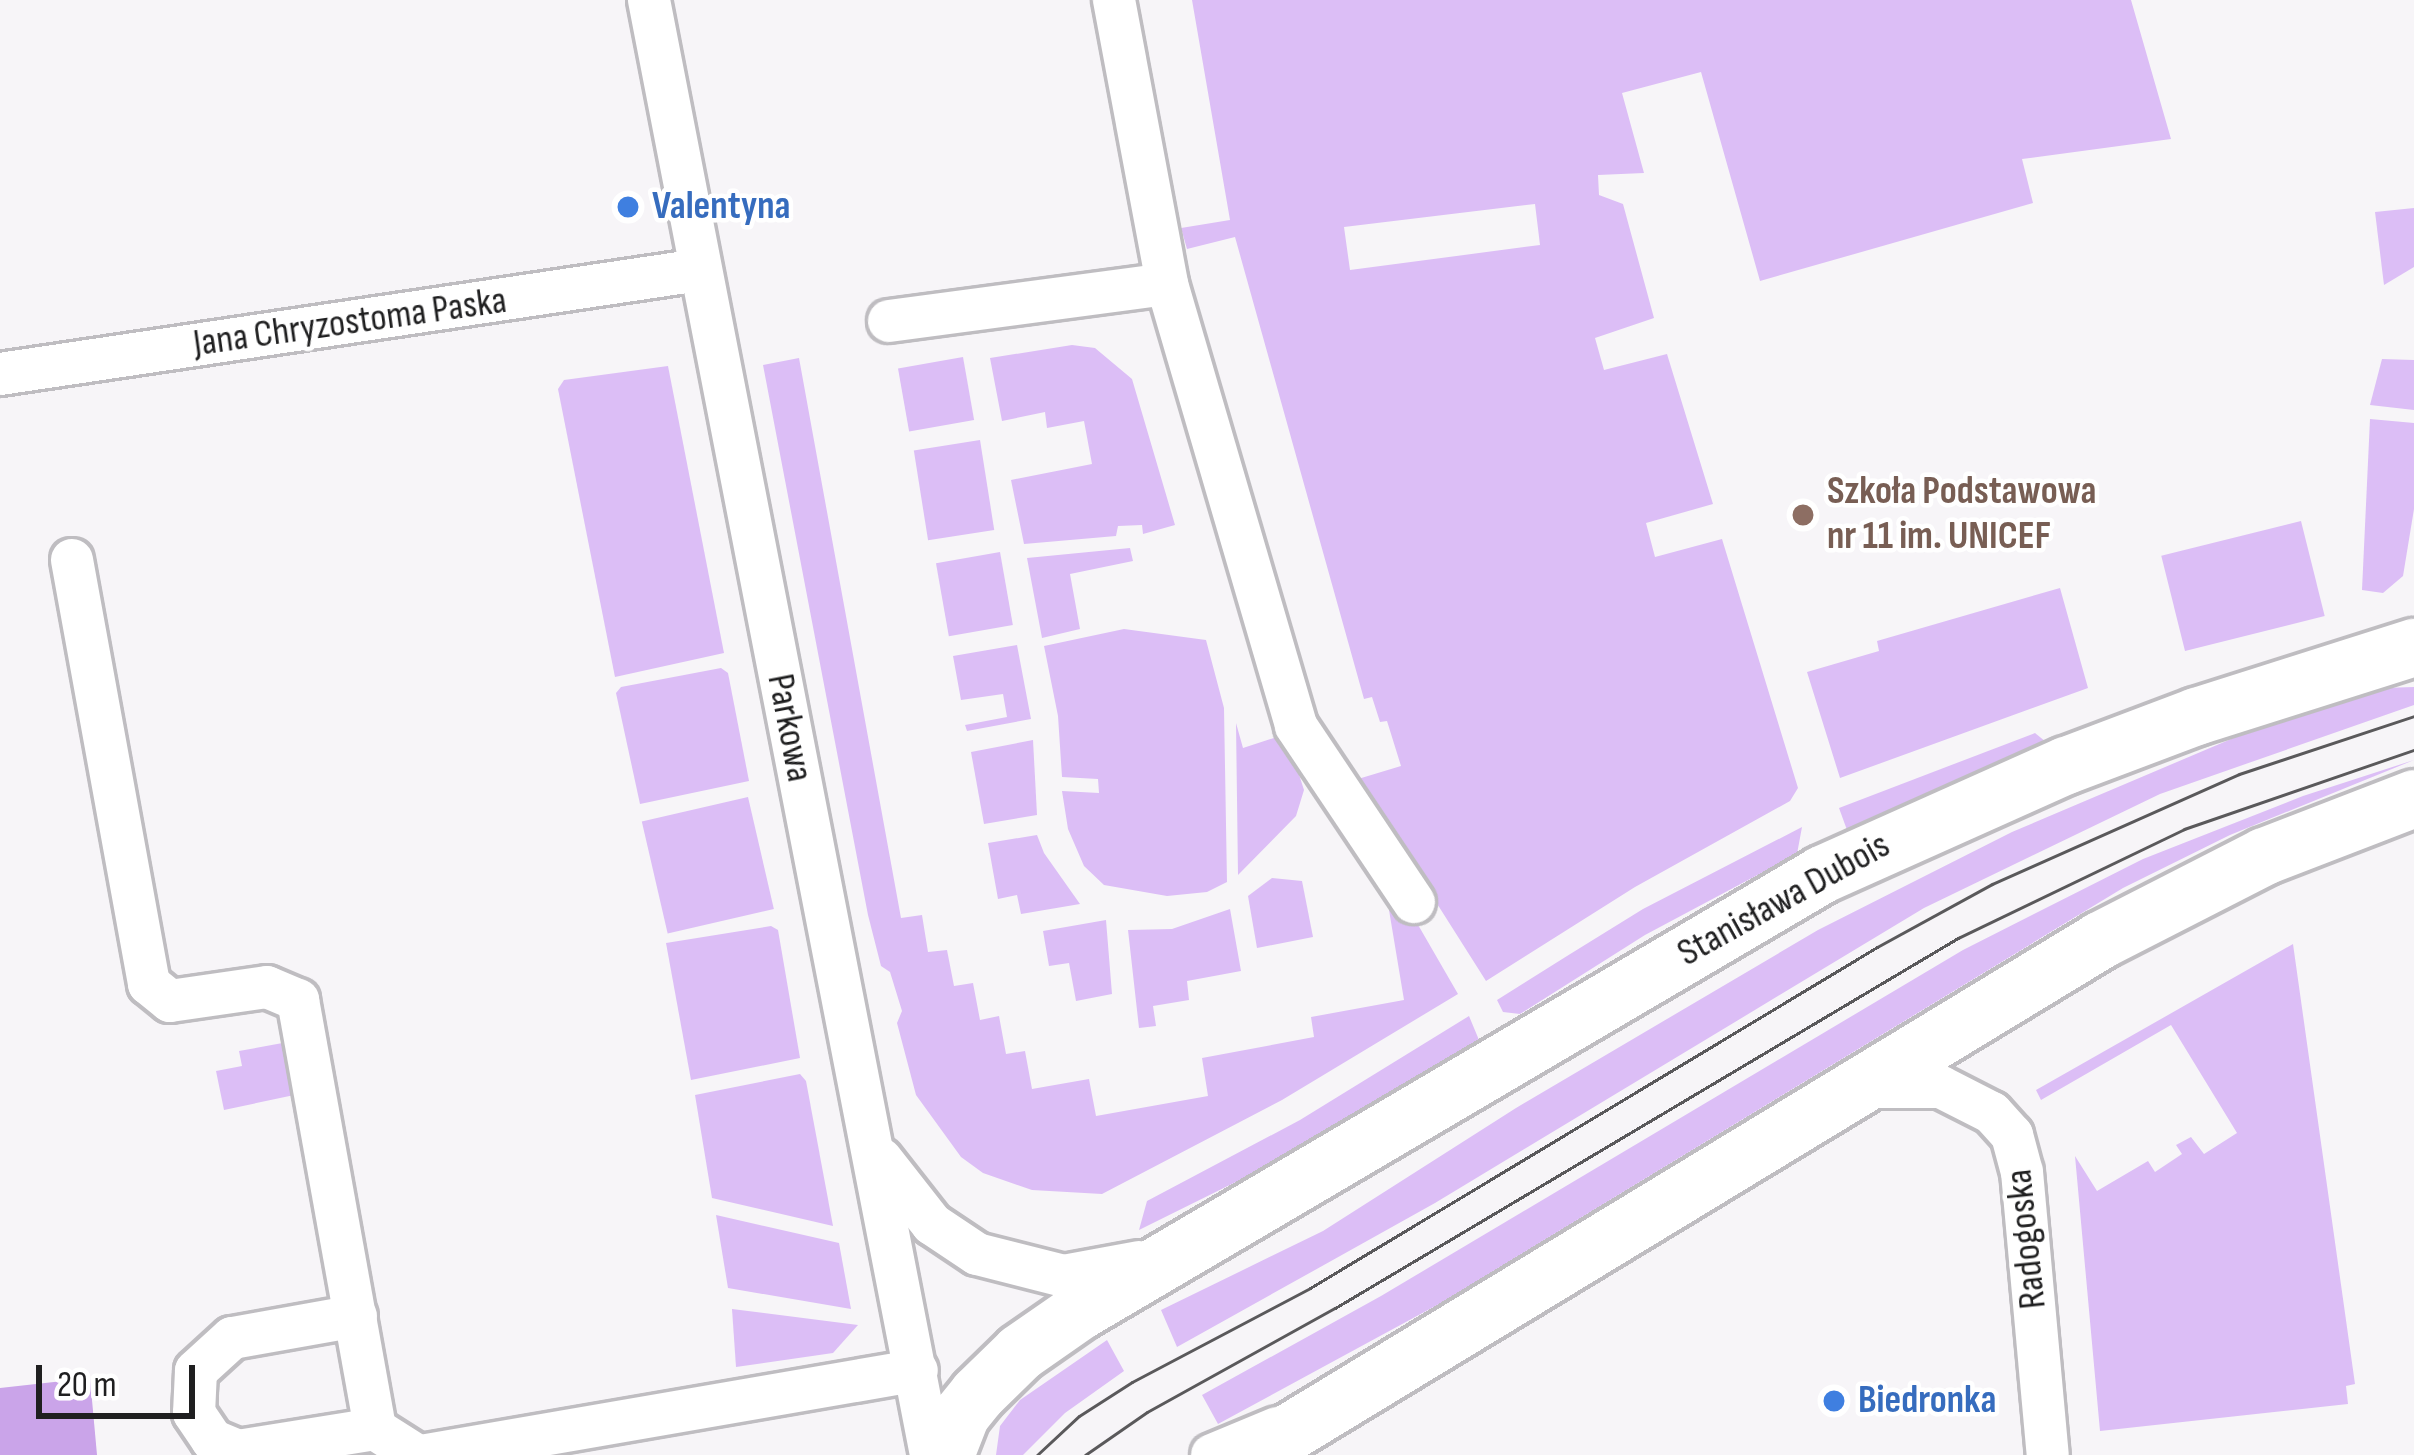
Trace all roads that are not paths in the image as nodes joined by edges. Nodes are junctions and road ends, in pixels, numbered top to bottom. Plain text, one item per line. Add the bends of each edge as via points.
1 (649, 0) edge
2 (1114, 0) edge
3 (699, 270) junction
4 (1167, 284) junction
5 (889, 321) dead end
6 (0, 374) edge
7 (72, 560) dead end
8 (2414, 647) edge
9 (2414, 798) edge
10 (1414, 902) dead end
11 (1846, 1090) junction
12 (866, 1119) junction
13 (1193, 1239) junction
14 (356, 1316) junction
15 (917, 1370) junction
16 (1341, 1401) junction
17 (375, 1429) junction
18 (946, 1452) edge
19 (416, 1455) edge
20 (427, 1455) edge
21 (1212, 1455) edge
22 (1250, 1455) edge
23 (2048, 1455) edge

1 - 3 street, Parkowa
2 - 4 street
3 - 6 street, Jana Chryzostoma Paska
3 - 12 street, Parkowa
4 - 5 street
4 - 10 street via 1297,726
7 - 14 street via 149,984 170,1000 267,987 298,1000
8 - 13 street, Stanisława Dubois via 2196,716 1892,839
9 - 11 street via 2178,898
11 - 16 street
11 - 23 street, Radogoska via 1924,1084 1955,1093 1992,1113 2017,1146
12 - 13 street, Stanisława Dubois via 899,1189 977,1254 1046,1274 1090,1274
12 - 15 street, Parkowa
13 - 18 street, Stanisława Dubois via 1020,1352 969,1404
14 - 17 street
14 - 17 street via 232,1338 196,1371 194,1413 212,1440 238,1451
15 - 18 street, Stanisława Dubois
15 - 20 street
16 - 21 street
16 - 22 street
17 - 19 street

